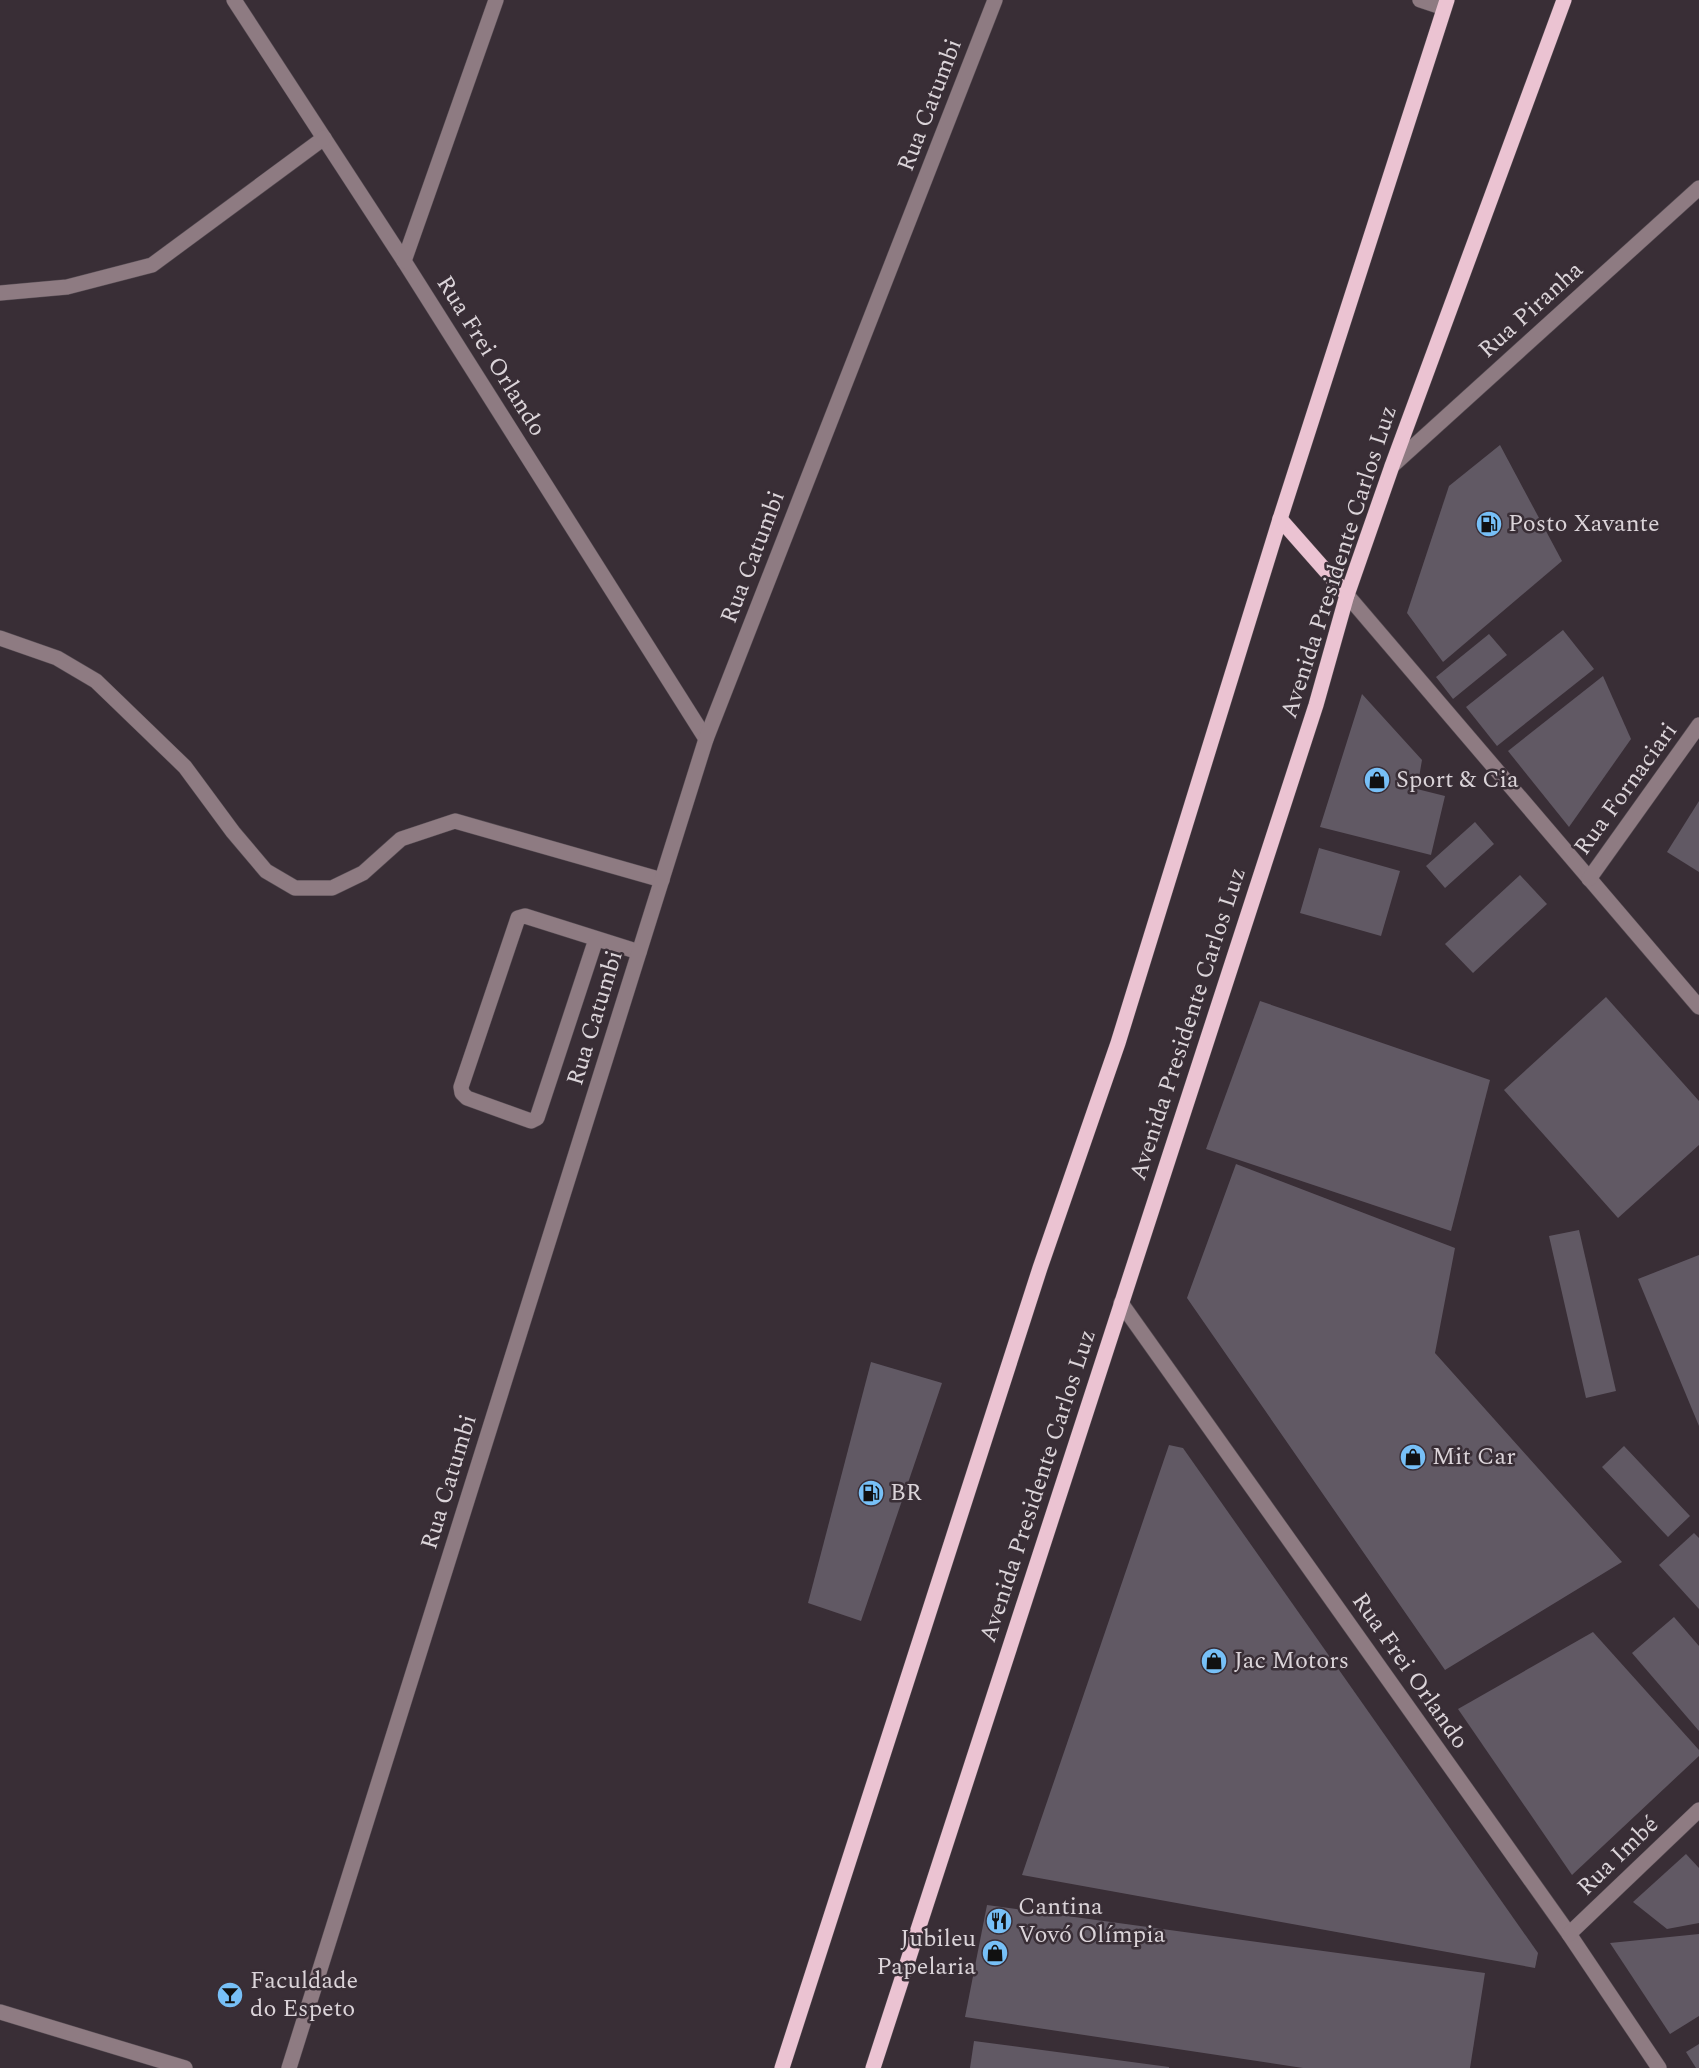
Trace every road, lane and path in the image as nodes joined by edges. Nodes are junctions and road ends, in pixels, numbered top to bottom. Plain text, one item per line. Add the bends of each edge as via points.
1 (234, 0) edge
2 (496, 0) edge
3 (995, 0) edge
4 (1420, 0) edge
5 (1564, 0) edge
6 (1446, 4) edge
7 (324, 138) junction
8 (1699, 189) edge
9 (404, 261) junction
10 (0, 293) edge
11 (1392, 466) junction
12 (1280, 519) junction
13 (1347, 595) junction
14 (0, 638) edge
15 (1699, 725) edge
16 (706, 739) junction
17 (1589, 879) junction
18 (662, 880) junction
19 (596, 939) junction
20 (639, 952) junction
21 (1699, 1007) edge
22 (1121, 1303) junction
23 (1699, 1810) edge
24 (1569, 1934) junction
25 (0, 2012) edge
26 (185, 2068) edge
27 (289, 2068) edge
28 (782, 2068) edge
29 (873, 2068) edge
30 (1659, 2068) edge

1 - 7 street, Rua Frei Orlando
2 - 9 street
3 - 16 street, Rua Catumbi
4 - 6 street
5 - 11 main road, Avenida Presidente Carlos Luz
6 - 12 main road
7 - 9 street, Rua Frei Orlando
7 - 10 street via 152,265 67,286
8 - 11 street, Rua Piranha
9 - 16 street, Rua Frei Orlando
11 - 13 main road, Avenida Presidente Carlos Luz
12 - 13 main road
12 - 28 main road via 1118,1043 1040,1268
13 - 17 street
13 - 22 main road, Avenida Presidente Carlos Luz via 1316,705
14 - 18 street via 57,658 96,681 185,767 266,871 295,888 332,888 363,873 401,839 455,821
15 - 17 street, Rua Fornaciari
16 - 18 street, Rua Catumbi
17 - 21 street
18 - 20 street, Rua Catumbi
19 - 19 street via 525,916 518,918 461,1087 467,1098 531,1121 537,1118
19 - 20 street
20 - 27 street, Rua Catumbi
22 - 24 street, Rua Frei Orlando
22 - 29 main road, Avenida Presidente Carlos Luz
23 - 24 street, Rua Imbé
24 - 30 street, Rua Frei Orlando
25 - 26 street

